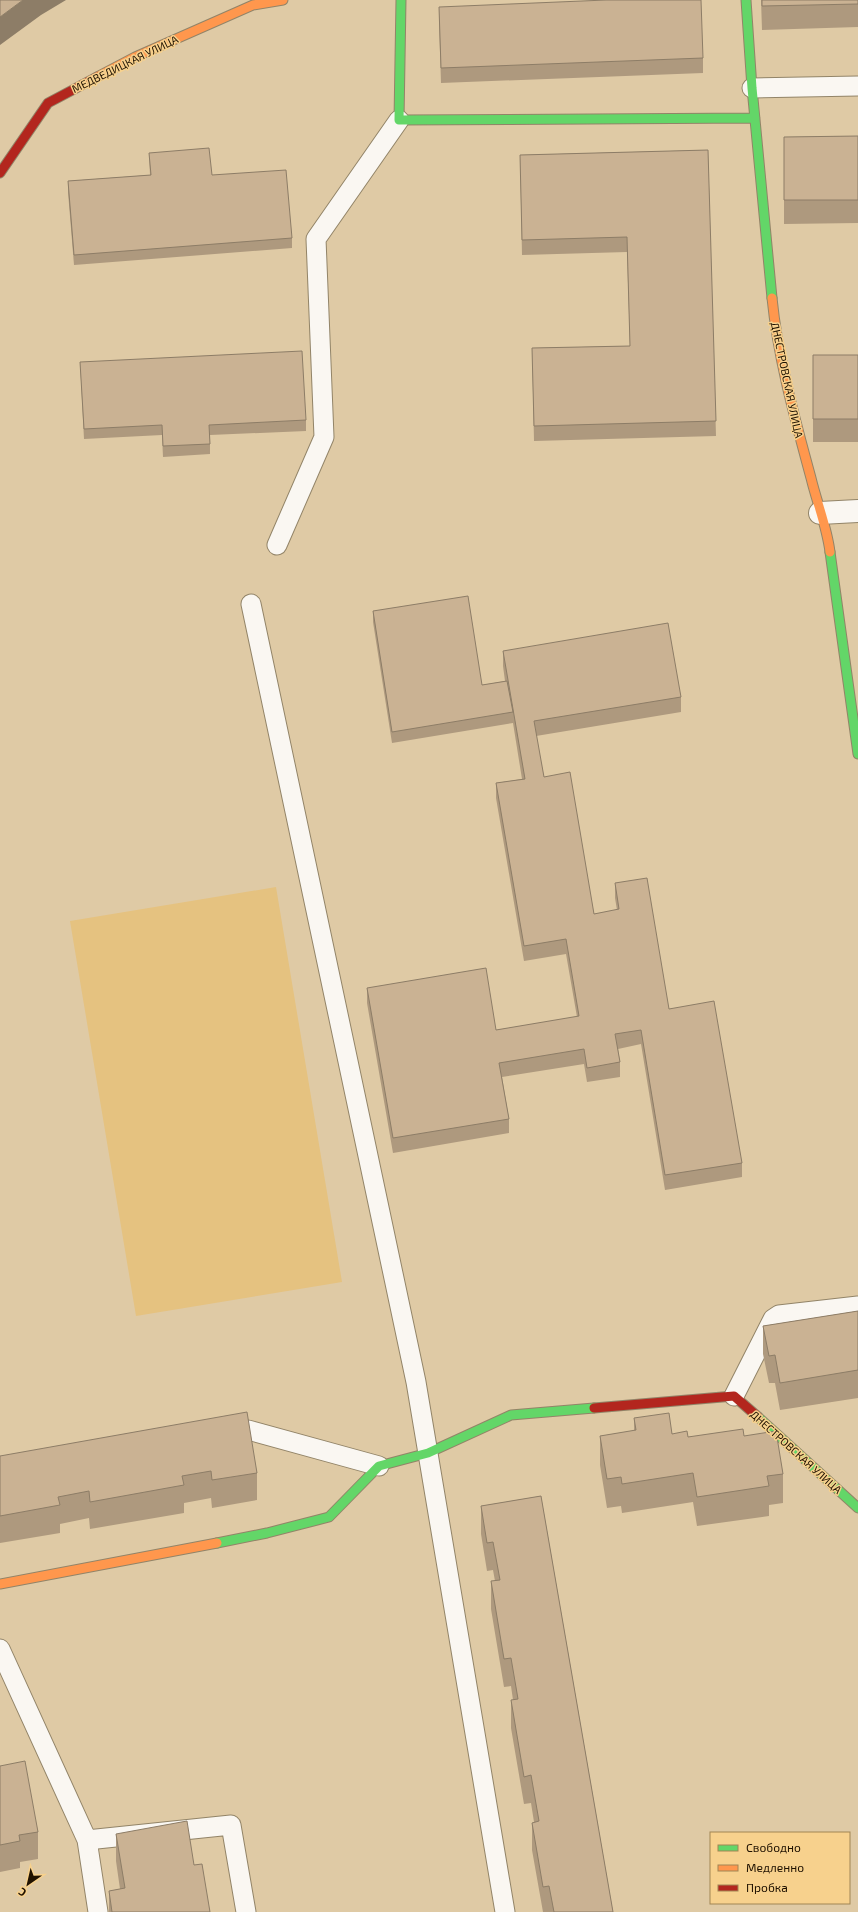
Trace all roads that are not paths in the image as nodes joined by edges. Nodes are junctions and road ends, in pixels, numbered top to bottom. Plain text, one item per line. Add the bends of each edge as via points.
1 (283, 0) edge
2 (401, 0) edge
3 (746, 0) edge
4 (858, 86) edge
5 (752, 88) junction
6 (755, 118) junction
7 (399, 120) junction
8 (0, 173) edge
9 (858, 511) edge
10 (820, 513) junction
11 (277, 546) dead end
12 (251, 604) dead end
13 (858, 754) edge
14 (858, 1306) edge
15 (734, 1396) junction
16 (209, 1436) edge
17 (428, 1452) junction
18 (379, 1466) junction
19 (858, 1508) edge
20 (0, 1584) edge
21 (0, 1649) edge
22 (7, 1681) edge
23 (86, 1840) junction
24 (98, 1912) edge
25 (246, 1912) edge
26 (505, 1912) edge

1 - 8 street, МЕДВЕДИЦКАЯ УЛИЦА via 253,5 135,57 48,103
2 - 7 street
3 - 5 street, ДНЕСТРОВСКАЯ УЛИЦА
4 - 5 lane
5 - 6 street, ДНЕСТРОВСКАЯ УЛИЦА
6 - 7 street
6 - 10 street, ДНЕСТРОВСКАЯ УЛИЦА via 775,329 793,412
7 - 11 lane via 316,239 324,437
9 - 10 street
10 - 13 street, ДНЕСТРОВСКАЯ УЛИЦА via 827,530
12 - 17 lane via 416,1382
14 - 15 lane via 779,1315 773,1319
15 - 17 street via 511,1415
15 - 19 street, ДНЕСТРОВСКАЯ УЛИЦА
16 - 18 lane via 248,1430
17 - 18 street
17 - 26 lane
18 - 20 street via 329,1517 267,1533
21 - 22 lane
22 - 23 lane
23 - 24 lane
23 - 25 lane via 231,1825

